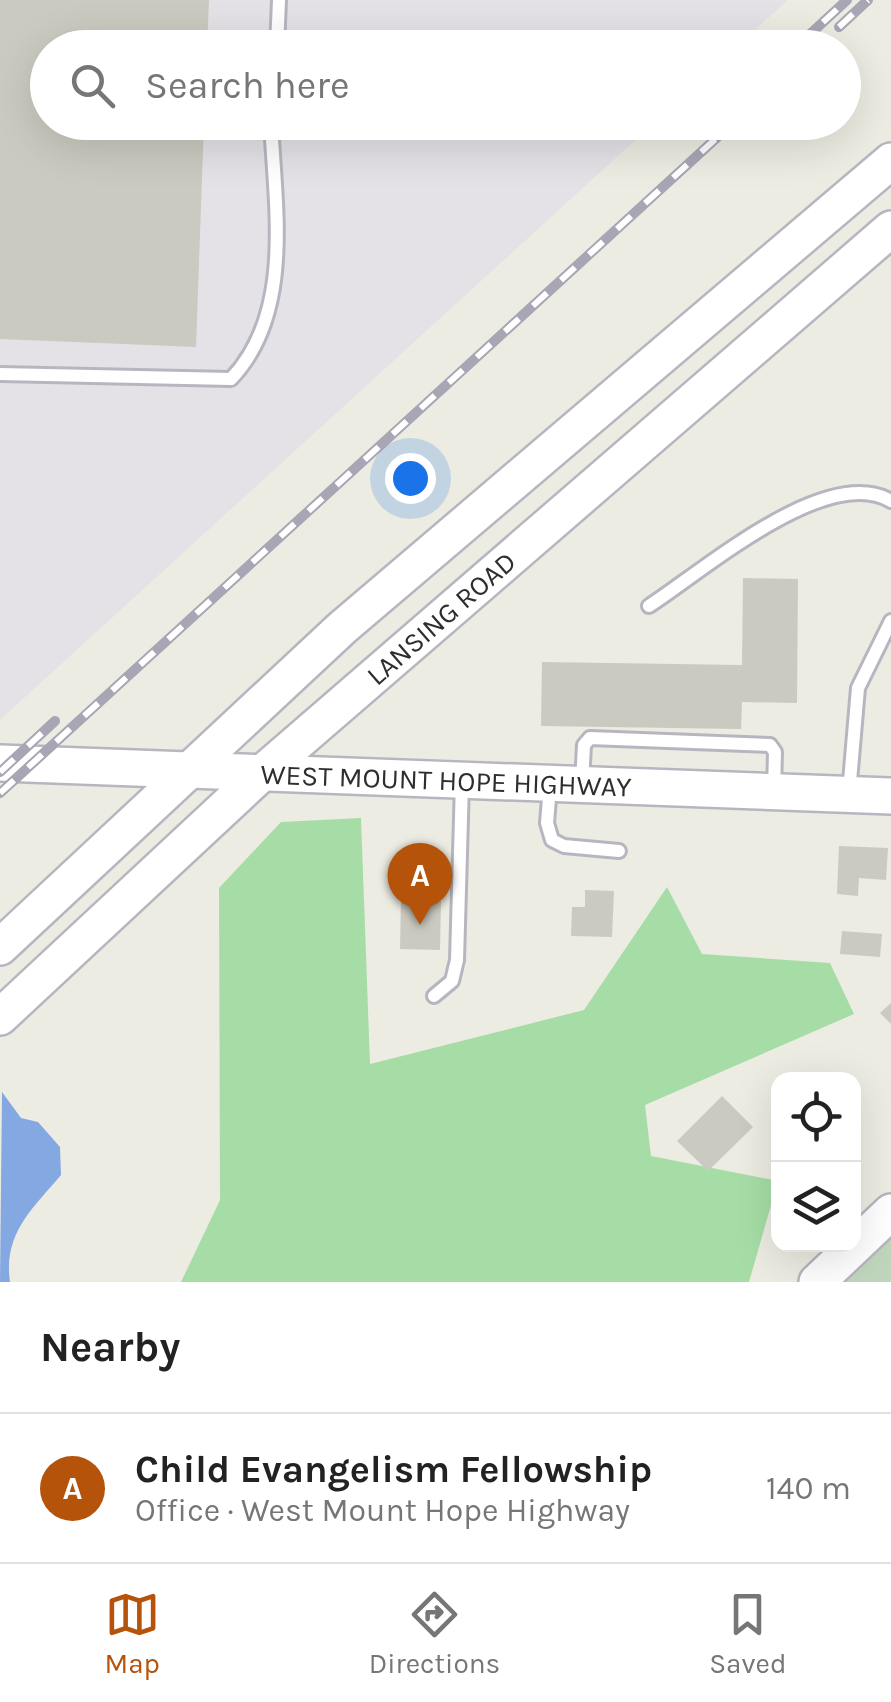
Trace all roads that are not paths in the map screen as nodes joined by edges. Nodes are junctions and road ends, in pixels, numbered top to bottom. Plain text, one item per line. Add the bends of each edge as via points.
1 (278, 0) edge
2 (277, 30) edge
3 (272, 140) edge
4 (891, 161) edge
5 (891, 230) edge
6 (0, 374) edge
7 (891, 501) edge
8 (650, 606) dead end
9 (891, 621) edge
10 (0, 763) edge
11 (188, 771) junction
12 (262, 772) junction
13 (462, 780) junction
14 (566, 784) junction
15 (774, 793) junction
16 (848, 795) junction
17 (891, 796) edge
18 (619, 850) dead end
19 (0, 947) edge
20 (434, 996) dead end
21 (0, 1018) edge
22 (891, 1212) edge
23 (816, 1282) edge

1 - 2 lane
3 - 6 lane via 276,234 270,310 252,356 231,379
4 - 11 main road, LANSING ROAD via 342,628
5 - 12 main road, LANSING ROAD
7 - 8 lane via 856,490 824,497
9 - 16 lane via 858,688
10 - 11 main road, WEST MOUNT HOPE HIGHWAY
11 - 12 main road, WEST MOUNT HOPE HIGHWAY
11 - 19 main road, LANSING ROAD
12 - 13 main road, WEST MOUNT HOPE HIGHWAY
12 - 21 main road, LANSING ROAD
13 - 14 main road, WEST MOUNT HOPE HIGHWAY
13 - 20 lane via 456,960 452,981
14 - 15 main road, WEST MOUNT HOPE HIGHWAY
14 - 15 lane via 590,738 770,744
14 - 18 lane via 547,823 552,840
15 - 16 main road, WEST MOUNT HOPE HIGHWAY
16 - 17 main road, WEST MOUNT HOPE HIGHWAY
22 - 23 main road

